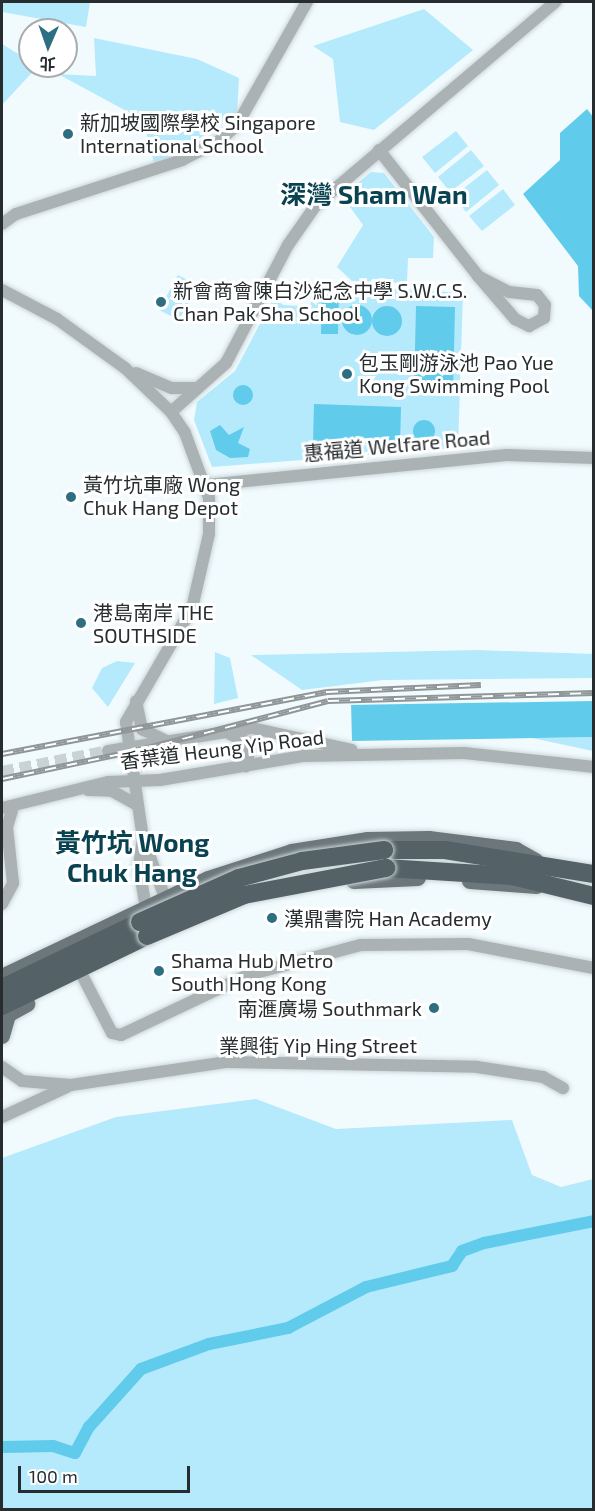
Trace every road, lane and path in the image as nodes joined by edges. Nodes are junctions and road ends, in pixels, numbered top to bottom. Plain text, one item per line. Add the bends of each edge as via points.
1 (307, 2) edge
2 (555, 2) edge
3 (379, 150) junction
4 (2, 224) edge
5 (478, 276) junction
6 (2, 284) edge
7 (7, 292) edge
8 (125, 368) junction
9 (195, 387) junction
10 (171, 412) junction
11 (594, 458) edge
12 (206, 485) junction
13 (136, 700) junction
14 (220, 733) junction
15 (285, 734) junction
16 (167, 741) junction
17 (130, 747) junction
18 (108, 752) tunnel mouth
19 (364, 754) junction
20 (288, 758) junction
21 (246, 765) junction
22 (594, 767) edge
23 (136, 781) junction
24 (85, 790) junction
25 (137, 805) junction
26 (5, 811) edge
27 (143, 838) junction
28 (385, 859) junction
29 (536, 861) junction
30 (594, 874) edge
31 (545, 886) junction
32 (594, 896) edge
33 (167, 897) junction
34 (2, 904) edge
35 (146, 908) junction
36 (171, 931) junction
37 (594, 968) edge
38 (82, 975) junction
39 (2, 977) edge
40 (2, 988) edge
41 (3, 1011) edge
42 (2, 1036) edge
43 (2, 1067) edge
44 (71, 1085) junction
45 (564, 1088) dead end
46 (2, 1117) edge

1 - 4 street via 237,126 219,141 182,160 16,214
2 - 3 street
3 - 5 street
3 - 9 street via 309,213 226,363
5 - 5 street via 509,292 537,295 545,305 544,318 533,326 521,324
6 - 7 street
7 - 8 street
8 - 9 street via 172,388
8 - 10 street
9 - 10 street
10 - 12 street
11 - 12 street, 惠福道 Welfare Road via 507,455
12 - 13 street via 209,534 192,608
13 - 16 street via 142,729
13 - 17 street via 126,722
14 - 15 street, 香葉道 Heung Yip Road via 252,728
14 - 16 street, 香葉道 Heung Yip Road
14 - 21 street via 247,739 252,748
15 - 19 street, 香葉道 Heung Yip Road
15 - 20 street
16 - 17 street, 香葉道 Heung Yip Road
17 - 18 street, 香葉道 Heung Yip Road
17 - 23 street
19 - 20 street, 香葉道 Heung Yip Road
19 - 22 street, 香葉道 Heung Yip Road via 496,755
20 - 21 street, 香葉道 Heung Yip Road
21 - 23 street, 香葉道 Heung Yip Road
23 - 24 street, 香葉道 Heung Yip Road via 108,782
23 - 25 street
24 - 25 street, 香葉道 Heung Yip Road via 112,791
24 - 26 street, 香葉道 Heung Yip Road
25 - 27 street
26 - 34 street via 14,884
27 - 33 street
27 - 35 street via 139,868
28 - 29 highway via 445,850
28 - 31 highway
28 - 40 highway, bridge via 302,861 210,888
28 - 41 highway, bridge via 244,895
29 - 30 highway
29 - 33 main road via 516,850 454,840 368,840 249,863
31 - 32 highway
31 - 36 main road via 418,878 345,881 244,899
33 - 35 main road
33 - 36 street
35 - 39 main road
36 - 38 main road
37 - 38 street via 468,944 361,945 248,975 121,1035 112,1033
38 - 41 main road
41 - 42 main road
43 - 44 street via 22,1081
44 - 45 street, 業興街 Yip Hing Street via 246,1062 500,1068 543,1077
44 - 46 street

